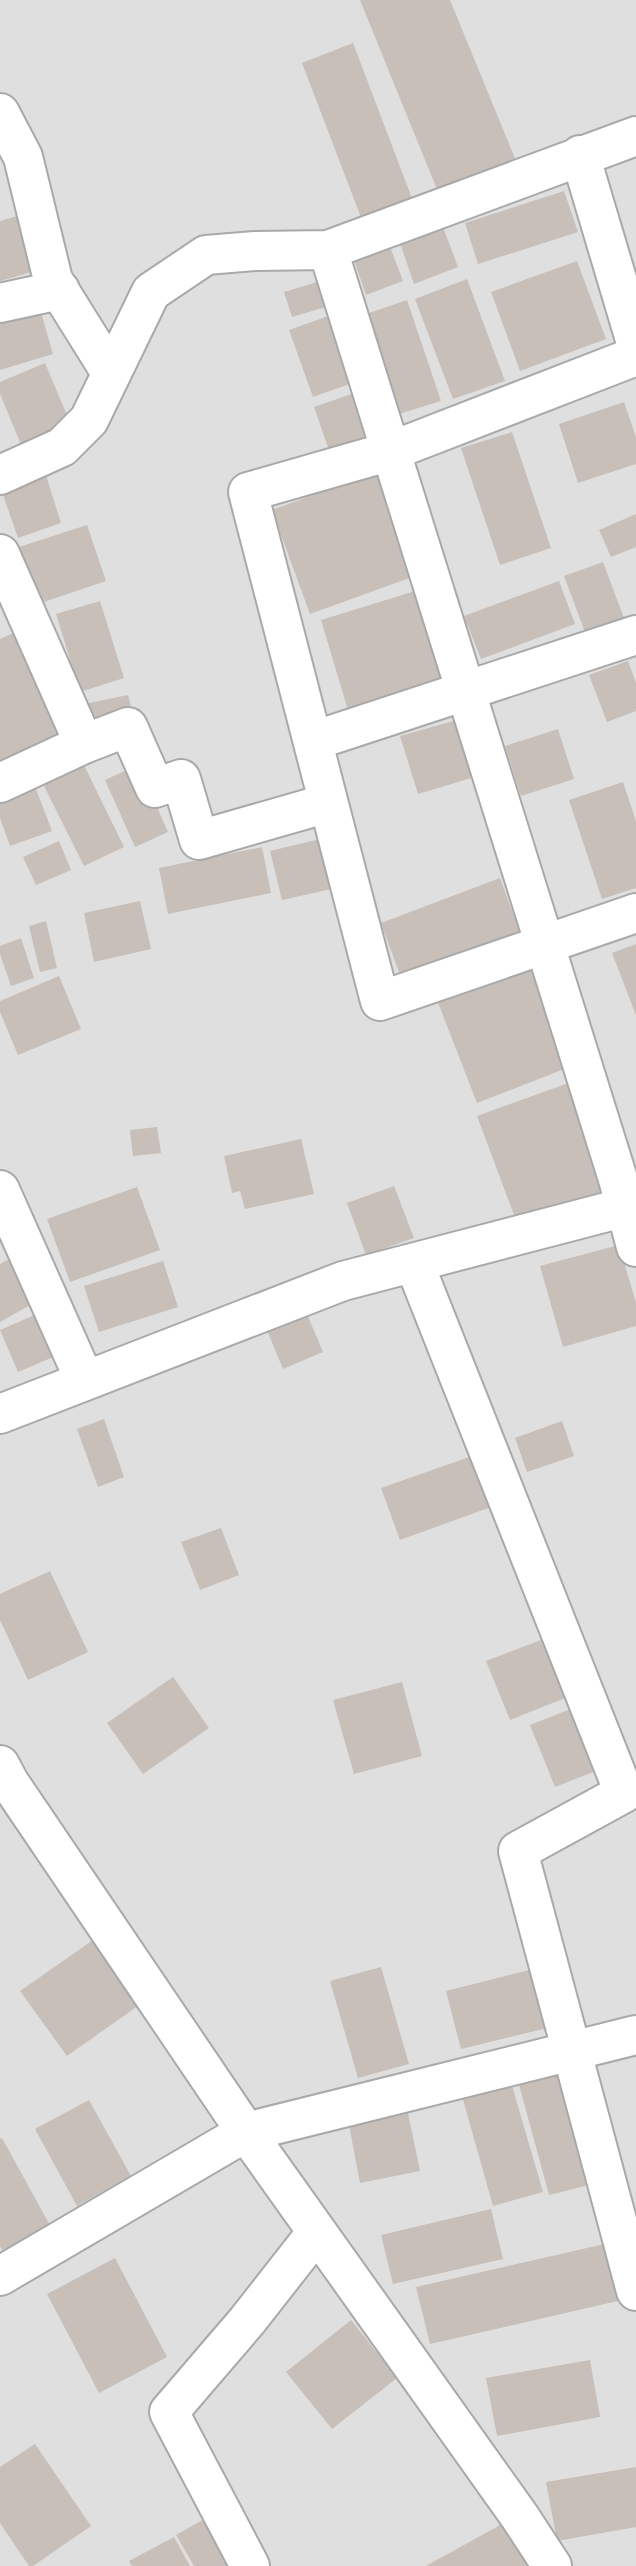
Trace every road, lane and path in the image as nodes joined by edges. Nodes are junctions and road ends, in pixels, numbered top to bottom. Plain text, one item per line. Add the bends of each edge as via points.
1 (0, 113) edge
2 (636, 136) edge
3 (580, 155) junction
4 (328, 250) junction
5 (60, 290) junction
6 (0, 303) edge
7 (636, 343) edge
8 (636, 356) edge
9 (111, 373) junction
10 (391, 451) junction
11 (0, 475) edge
12 (0, 554) edge
13 (636, 635) edge
14 (466, 692) junction
15 (313, 741) junction
16 (84, 744) junction
17 (0, 783) edge
18 (328, 803) junction
19 (636, 913) edge
20 (545, 945) junction
21 (626, 1186) edge
22 (0, 1190) edge
23 (636, 1247) edge
24 (414, 1263) junction
25 (85, 1381) junction
26 (0, 1414) edge
27 (0, 1765) edge
28 (636, 2035) edge
29 (573, 2051) junction
30 (246, 2132) junction
31 (316, 2233) junction
32 (0, 2276) edge
33 (636, 2291) edge
34 (250, 2566) edge
35 (552, 2566) edge

1 - 5 street via 23,157 53,279
2 - 3 street
3 - 4 street
3 - 7 street
4 - 9 street via 206,255 150,292
4 - 10 street
5 - 6 street
5 - 9 street
8 - 10 street
9 - 11 street via 89,420 62,447
10 - 14 street
10 - 15 street via 248,492
12 - 16 street
13 - 14 street
14 - 15 street
14 - 20 street
15 - 18 street
16 - 17 street
16 - 18 street via 128,727 155,788 181,779 199,839
18 - 20 street via 380,1001
19 - 20 street
20 - 21 street
21 - 23 street
21 - 24 street
22 - 25 street
24 - 25 street via 343,1281
24 - 29 street via 624,1793 519,1851
25 - 26 street
27 - 30 street
28 - 29 street
29 - 30 street
29 - 33 street
30 - 31 street
30 - 32 street
31 - 34 street via 169,2412
31 - 35 street

